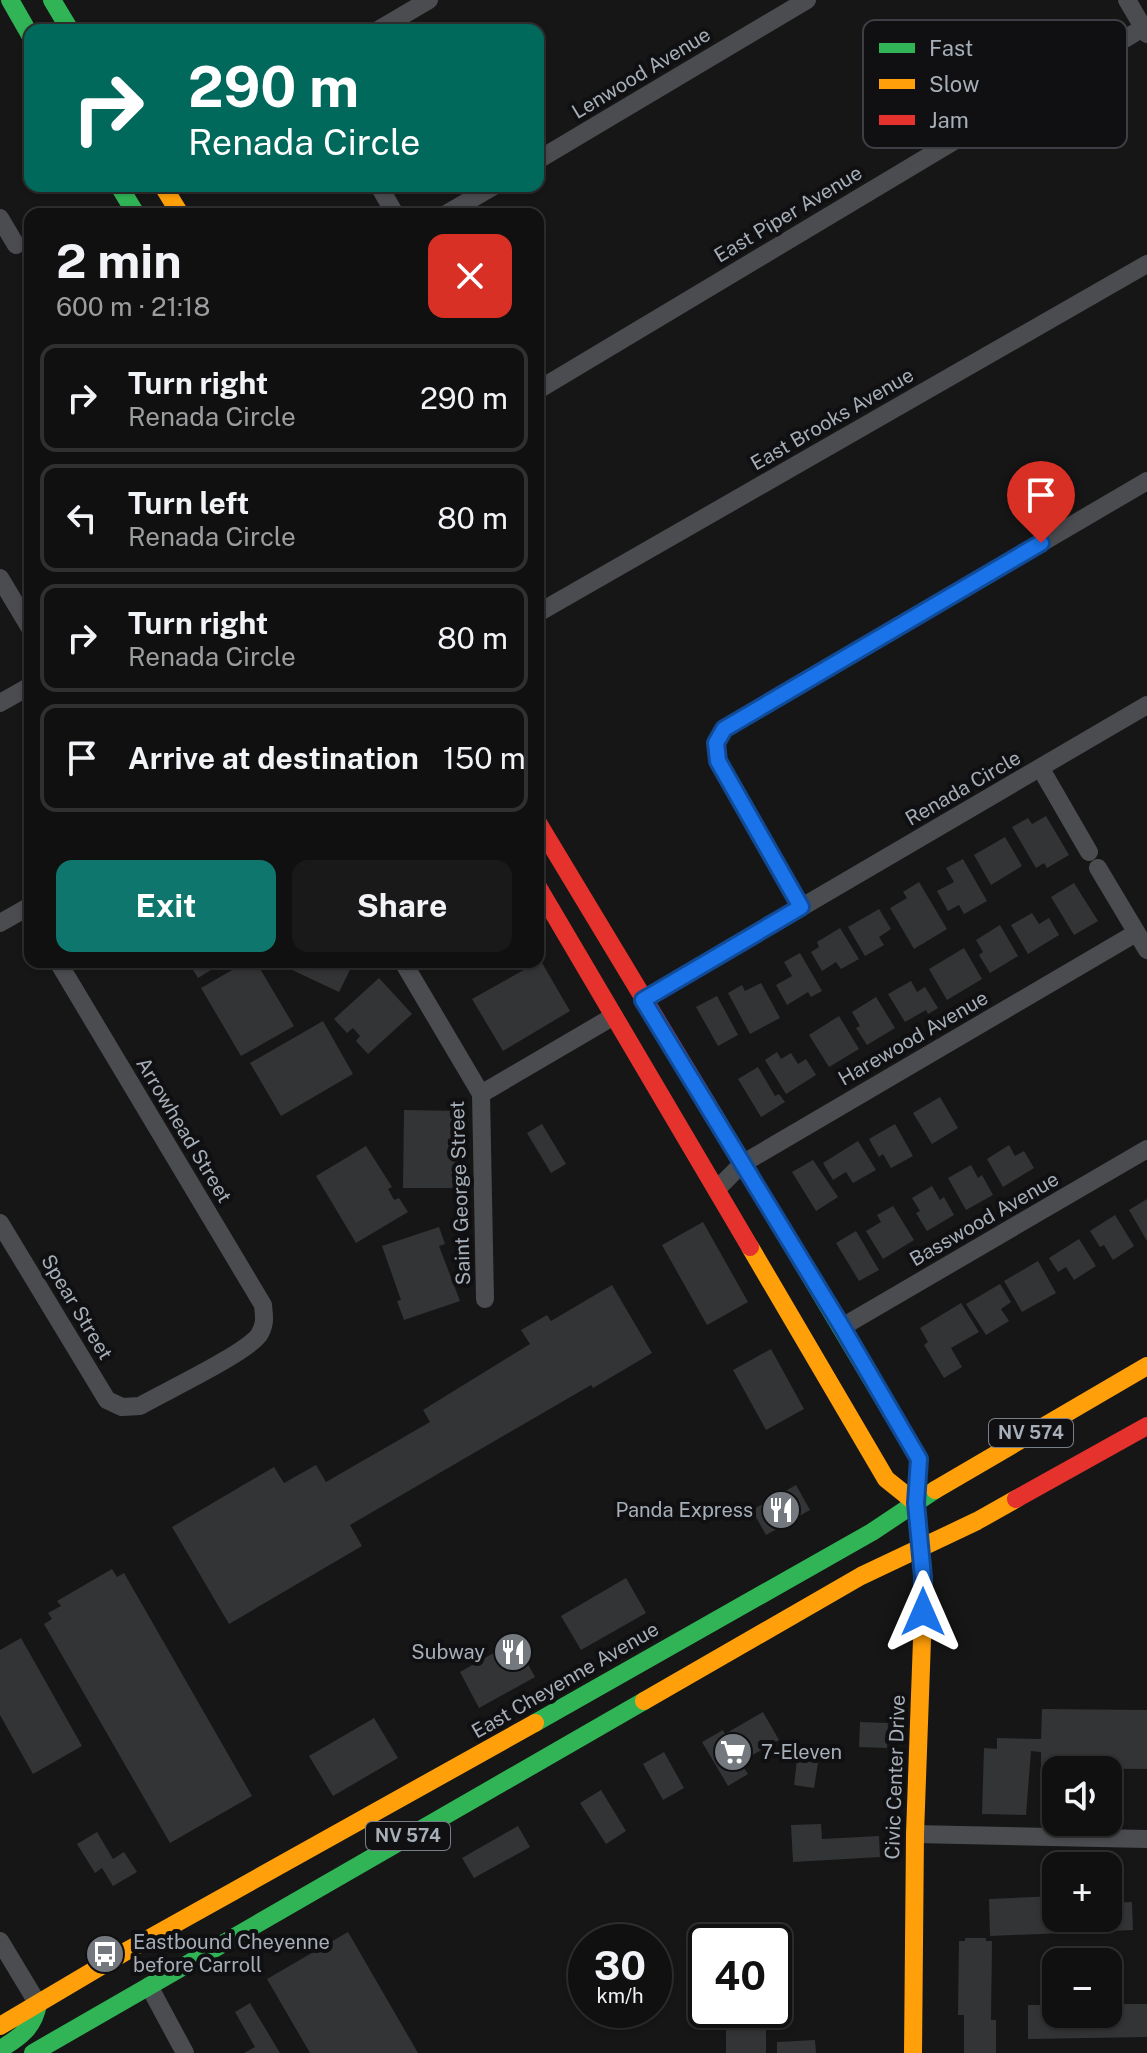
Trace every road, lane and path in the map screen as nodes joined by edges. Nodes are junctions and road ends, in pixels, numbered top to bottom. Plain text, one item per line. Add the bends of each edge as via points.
1 (10, 0) edge
2 (429, 0) edge
3 (807, 0) edge
4 (1127, 0) edge
5 (54, 1) edge
6 (24, 24) edge
7 (67, 24) edge
8 (388, 24) edge
9 (1145, 31) edge
10 (1127, 42) edge
11 (947, 148) edge
12 (544, 156) edge
13 (484, 192) edge
14 (456, 208) edge
15 (0, 218) edge
16 (16, 245) dead end
17 (1147, 264) edge
18 (544, 386) edge
19 (1147, 481) edge
20 (0, 578) edge
21 (544, 610) edge
22 (24, 618) edge
23 (24, 689) edge
24 (0, 703) edge
25 (1147, 705) edge
26 (1041, 769) junction
27 (544, 833) edge
28 (544, 897) edge
29 (801, 907) junction
30 (24, 912) edge
31 (0, 923) edge
32 (559, 923) junction
33 (1136, 933) junction
34 (1147, 950) edge
35 (62, 968) edge
36 (407, 968) edge
37 (643, 1000) junction
38 (614, 1016) junction
39 (691, 1080) junction
40 (481, 1094) junction
41 (1147, 1149) edge
42 (742, 1164) junction
43 (717, 1189) junction
44 (0, 1223) edge
45 (485, 1299) dead end
46 (842, 1327) junction
47 (1147, 1366) edge
48 (122, 1407) joint
49 (1147, 1426) edge
50 (916, 1503) junction
51 (921, 1548) junction
52 (682, 1640) junction
53 (573, 1701) junction
54 (589, 1731) junction
55 (489, 1788) junction
56 (408, 1795) junction
57 (915, 1834) junction
58 (1147, 1839) edge
59 (328, 1840) junction
60 (352, 1870) junction
61 (245, 1886) junction
62 (260, 1922) junction
63 (0, 1941) edge
64 (175, 1945) dead end
65 (155, 1960) dead end
66 (149, 1986) junction
67 (38, 2004) junction
68 (0, 2026) edge
69 (0, 2049) edge
70 (33, 2053) edge
71 (185, 2053) edge
72 (913, 2053) edge

1 - 6 main road
2 - 8 street
3 - 12 street, Lenwood Avenue
4 - 9 street
5 - 7 main road
9 - 10 street, East Piper Avenue
11 - 18 street, East Piper Avenue
13 - 14 street
15 - 16 street
17 - 21 street, East Brooks Avenue
19 - 29 street via 724,729 716,743 718,761
20 - 22 street
23 - 24 street
25 - 26 street, Renada Circle
26 - 29 street, Renada Circle
26 - 33 street
27 - 37 main road, Civic Center Drive
28 - 32 main road
29 - 37 street, Renada Circle
30 - 31 street
32 - 37 main road via 624,996
32 - 38 main road
33 - 34 street
33 - 42 street, Harewood Avenue
35 - 48 street, Arrowhead Street via 263,1305 265,1322 258,1337 242,1349 140,1406
36 - 40 street, Saint George Street
37 - 39 main road, Civic Center Drive
38 - 39 main road via 636,1021
38 - 40 street
38 - 43 main road
39 - 42 main road, Civic Center Drive
40 - 45 street, Saint George Street
41 - 46 street, Basswood Avenue
42 - 43 street, Harewood Avenue
42 - 46 main road, Civic Center Drive
43 - 50 main road via 886,1479
44 - 48 street, Spear Street via 107,1400
46 - 50 main road, Civic Center Drive via 919,1459
47 - 50 main road, East Cheyenne Avenue / NV 574
49 - 51 main road, NV 574
50 - 51 main road, Civic Center Drive
50 - 52 main road, East Cheyenne Avenue / NV 574
51 - 54 main road, NV 574 via 861,1576
51 - 57 main road, Civic Center Drive
52 - 53 main road, East Cheyenne Avenue / NV 574
52 - 54 main road via 594,1713
53 - 55 main road via 561,1729
53 - 56 main road, East Cheyenne Avenue / NV 574
54 - 55 main road, NV 574
55 - 60 main road, NV 574
56 - 59 main road, East Cheyenne Avenue / NV 574
56 - 60 main road
57 - 58 street
57 - 72 main road, Civic Center Drive
59 - 61 main road, East Cheyenne Avenue / NV 574
59 - 62 main road via 331,1852
60 - 62 main road, NV 574
61 - 64 main road via 230,1910
61 - 67 main road, East Cheyenne Avenue / NV 574
62 - 66 main road, NV 574
63 - 67 street
65 - 66 main road
66 - 70 main road, NV 574
66 - 71 street
67 - 68 main road, East Cheyenne Avenue / NV 574
67 - 69 main road via 25,2034

